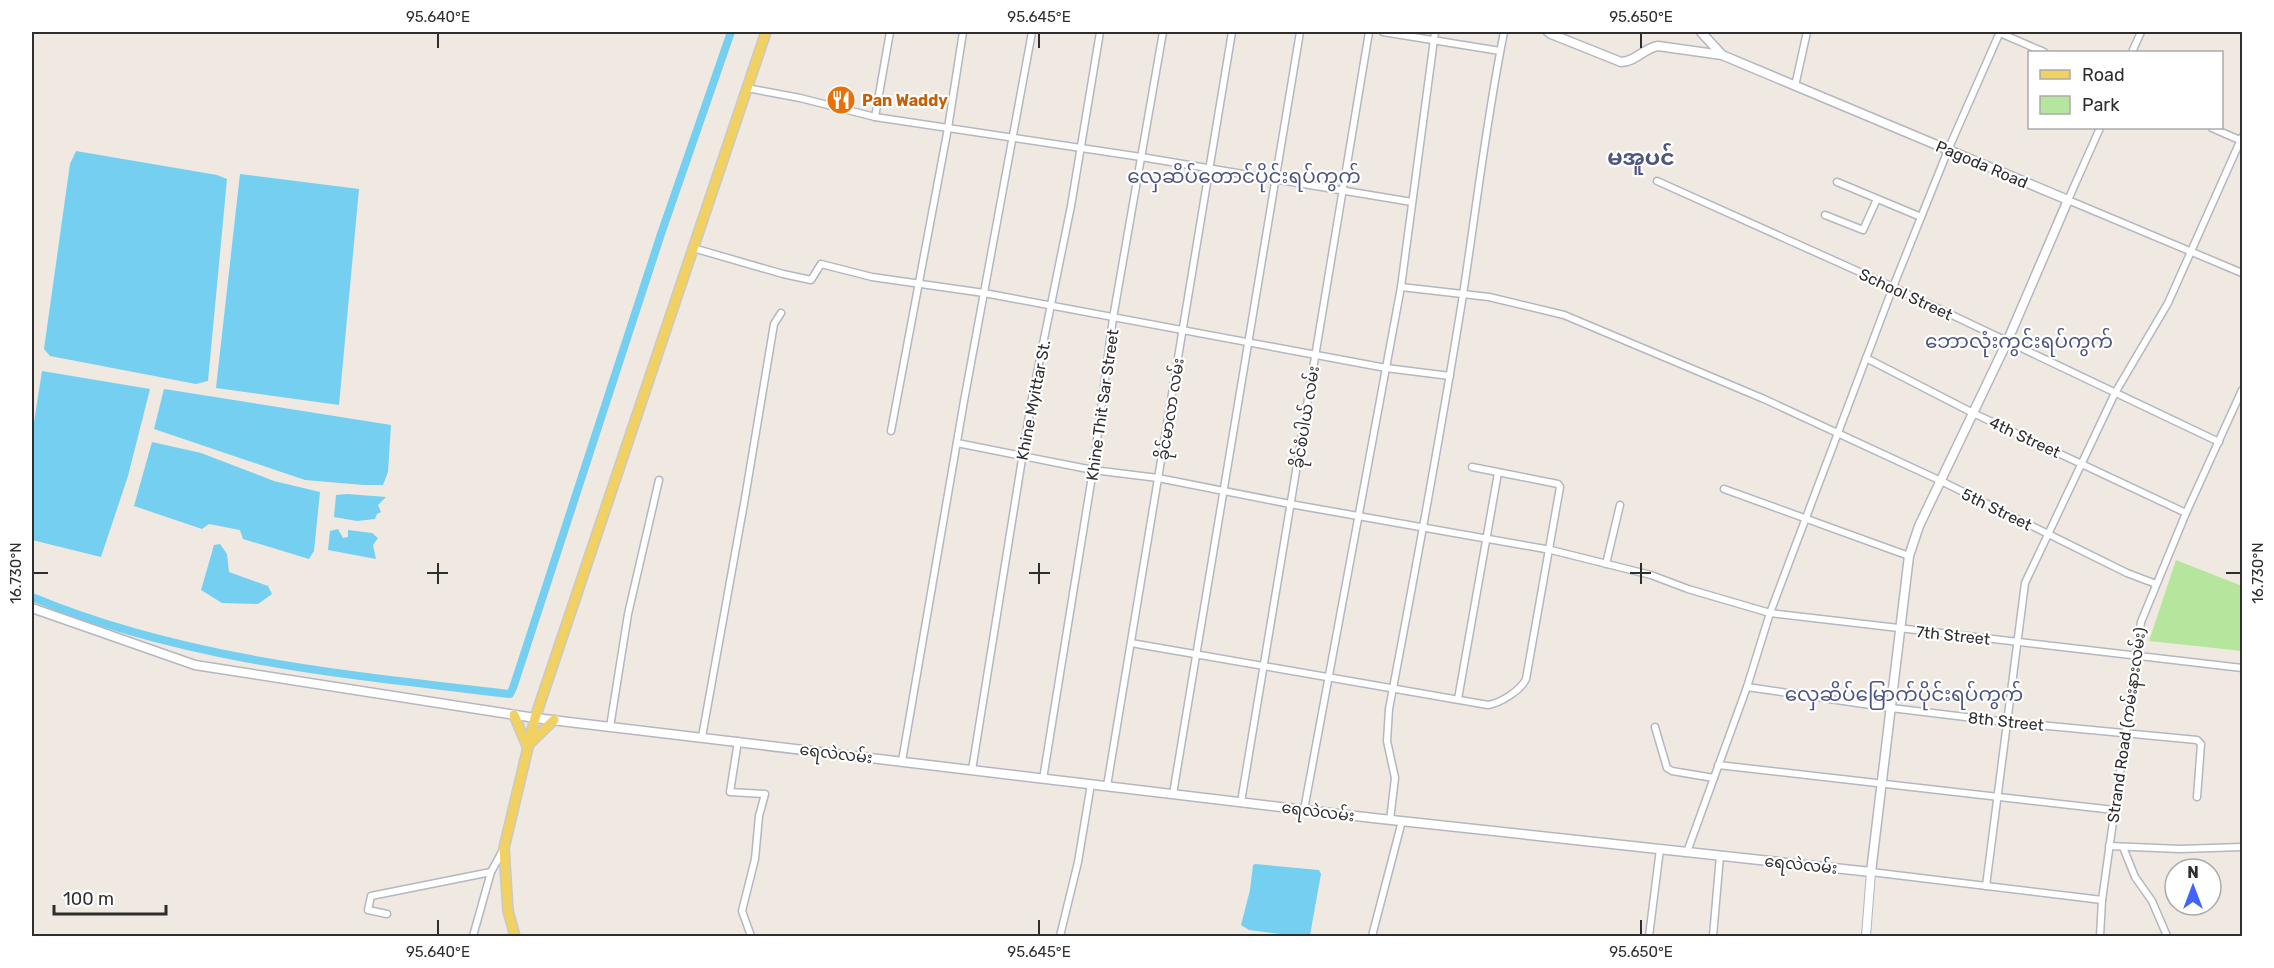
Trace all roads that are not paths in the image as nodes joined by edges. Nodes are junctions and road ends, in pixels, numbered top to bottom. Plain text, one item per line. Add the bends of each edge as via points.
1 (766, 32) edge
2 (890, 32) edge
3 (963, 32) edge
4 (1032, 32) edge
5 (1100, 32) edge
6 (1163, 32) edge
7 (1232, 32) edge
8 (1300, 32) edge
9 (1369, 32) edge
10 (1383, 32) edge
11 (1435, 32) edge
12 (1504, 32) edge
13 (1548, 32) edge
14 (1701, 32) edge
15 (1807, 32) edge
16 (2000, 32) edge
17 (2141, 32) edge
18 (1434, 41) junction
19 (1500, 51) junction
20 (2042, 51) edge
21 (2132, 51) edge
22 (1722, 55) junction
23 (1795, 86) junction
24 (747, 87) junction
25 (875, 117) junction
26 (948, 128) junction
27 (2100, 129) edge
28 (2215, 129) edge
29 (1013, 138) junction
30 (2242, 139) edge
31 (1080, 147) junction
32 (1948, 150) junction
33 (1142, 157) junction
34 (1210, 168) junction
35 (1276, 179) junction
36 (1657, 181) dead end
37 (1837, 182) dead end
38 (1342, 190) junction
39 (1877, 199) junction
40 (2068, 200) junction
41 (1412, 202) junction
42 (1825, 215) dead end
43 (1921, 217) junction
44 (693, 248) junction
45 (2191, 252) junction
46 (2242, 273) edge
47 (919, 282) junction
48 (1401, 287) junction
49 (1893, 287) junction
50 (984, 293) junction
51 (1463, 294) junction
52 (1052, 305) junction
53 (781, 313) dead end
54 (1113, 318) junction
55 (1183, 329) junction
56 (1249, 341) junction
57 (2007, 342) junction
58 (1315, 354) junction
59 (1866, 358) junction
60 (1386, 368) junction
61 (1450, 376) junction
62 (2242, 390) edge
63 (2115, 393) junction
64 (1973, 413) junction
65 (891, 431) dead end
66 (1837, 434) junction
67 (2219, 442) junction
68 (957, 444) junction
69 (1023, 457) junction
70 (2081, 464) junction
71 (1472, 467) dead end
72 (1093, 470) junction
73 (1498, 473) junction
74 (1158, 478) junction
75 (659, 480) dead end
76 (1941, 481) junction
77 (1724, 489) dead end
78 (1224, 490) junction
79 (1290, 504) junction
80 (1620, 505) dead end
81 (2186, 513) junction
82 (1359, 515) junction
83 (1807, 519) junction
84 (1423, 527) junction
85 (2047, 533) junction
86 (1487, 539) junction
87 (1551, 550) junction
88 (1909, 556) junction
89 (1606, 564) junction
90 (2156, 584) junction
91 (32, 608) edge
92 (1770, 613) junction
93 (1900, 629) junction
94 (2017, 642) junction
95 (1131, 643) junction
96 (1196, 654) junction
97 (2136, 655) junction
98 (1263, 667) junction
99 (2242, 668) edge
100 (1329, 678) junction
101 (1747, 687) junction
102 (1393, 690) junction
103 (1458, 699) junction
104 (1891, 708) junction
105 (514, 715) junction
106 (535, 718) junction
107 (554, 720) junction
108 (2007, 722) junction
109 (610, 727) junction
110 (1655, 727) dead end
111 (2124, 733) junction
112 (702, 737) junction
113 (738, 741) junction
114 (527, 746) junction
115 (902, 761) junction
116 (1718, 765) junction
117 (972, 770) junction
118 (1043, 778) junction
119 (1714, 778) junction
120 (1091, 784) junction
121 (1882, 785) junction
122 (1107, 786) junction
123 (1173, 794) junction
124 (2196, 797) dead end
125 (1998, 798) junction
126 (1241, 802) junction
127 (1304, 810) junction
128 (2114, 810) junction
129 (1390, 820) junction
130 (1402, 821) junction
131 (2109, 846) junction
132 (2124, 847) junction
133 (2242, 847) edge
134 (504, 848) junction
135 (1660, 849) junction
136 (1687, 852) junction
137 (1720, 855) junction
138 (491, 872) junction
139 (1871, 872) junction
140 (1986, 886) junction
141 (2102, 900) junction
142 (387, 914) dead end
143 (473, 936) edge
144 (514, 936) edge
145 (751, 936) edge
146 (1060, 936) edge
147 (1372, 936) edge
148 (1649, 936) edge
149 (1713, 936) edge
150 (1866, 936) edge
151 (2100, 936) edge
152 (2167, 936) edge

1 - 24 main road
2 - 25 street
3 - 26 street
4 - 29 street
5 - 31 street, Khine Myittar St.
6 - 33 street, Khine Thit Sar Street
7 - 34 street, ခိုင်မာလာ လမ်း
8 - 35 street
9 - 38 street, ခိုင်စံပါယ် လမ်း
10 - 18 street
11 - 18 street
12 - 19 street
13 - 22 main road, Pagoda Road via 1621,62 1658,46
14 - 22 main road, Pagoda Road
15 - 23 street
16 - 20 street
16 - 32 street
17 - 21 street
18 - 19 street
18 - 41 street
19 - 51 street
22 - 23 main road, Pagoda Road
23 - 32 main road, Pagoda Road
24 - 25 street
24 - 44 main road
25 - 26 street
26 - 29 street
26 - 47 street
27 - 40 street
28 - 30 street
29 - 31 street
29 - 50 street
30 - 45 street
31 - 33 street
31 - 52 street, Khine Myittar St.
32 - 40 main road, Pagoda Road
32 - 43 street
33 - 34 street
33 - 54 street, Khine Thit Sar Street
34 - 35 street
34 - 55 street, ခိုင်မာလာ လမ်း
35 - 38 street
35 - 56 street
36 - 49 street, School Street
37 - 39 street
38 - 41 street
38 - 58 street, ခိုင်စံပါယ် လမ်း
39 - 42 street via 1863,230
39 - 43 street
40 - 45 street, Pagoda Road
40 - 57 main road
41 - 48 street
43 - 49 street
44 - 47 street via 812,280 821,264 872,277
44 - 106 main road
45 - 46 street, Pagoda Road
45 - 63 street via 2168,303
47 - 50 street
47 - 65 street
48 - 51 street, 5th Street
48 - 60 street
49 - 57 street, School Street
49 - 59 street
50 - 52 street
50 - 68 street
51 - 61 street
51 - 66 street, 5th Street via 1564,315
52 - 54 street
52 - 69 street, Khine Myittar St.
53 - 112 street via 774,324
54 - 55 street
54 - 72 street, Khine Thit Sar Street
55 - 56 street
55 - 74 street, ခိုင်မာလာ လမ်း
56 - 58 street
56 - 78 street
57 - 63 street, School Street
57 - 64 main road
58 - 60 street
58 - 79 street, ခိုင်စံပါယ် လမ်း
59 - 64 street, 4th Street
59 - 66 street
60 - 61 street
60 - 82 street
61 - 84 street
62 - 67 street, Strand Road (ကမ်းနားလမ်း)
63 - 67 street, School Street
63 - 70 street
64 - 70 street, 4th Street
64 - 76 main road
66 - 76 street, 5th Street
66 - 83 street
67 - 81 street, Strand Road (ကမ်းနားလမ်း)
68 - 69 street, 7th Street
68 - 115 street
69 - 72 street, 7th Street
69 - 117 street, Khine Myittar St.
70 - 81 street, 4th Street
70 - 85 street
71 - 73 street
72 - 74 street, 7th Street
72 - 118 street, Khine Thit Sar Street
73 - 86 street
73 - 87 street via 1560,485
74 - 78 street, 7th Street
74 - 95 street, ခိုင်မာလာ လမ်း
75 - 109 street via 628,614
76 - 85 street, 5th Street
76 - 88 main road
77 - 83 street
78 - 79 street, 7th Street
78 - 96 street
79 - 82 street, 7th Street
79 - 98 street, ခိုင်စံပါယ် လမ်း
80 - 89 street
81 - 90 street, Strand Road (ကမ်းနားလမ်း)
82 - 84 street, 7th Street
82 - 100 street
83 - 88 street
83 - 92 street
84 - 86 street, 7th Street
84 - 102 street
85 - 90 street, 5th Street
85 - 94 street via 2025,583
86 - 87 street, 7th Street
86 - 103 street
87 - 89 street, 7th Street
87 - 103 street via 1524,684 1492,704
88 - 93 main road
89 - 92 street, 7th Street
90 - 97 street, Strand Road (ကမ်းနားလမ်း) via 2141,622
91 - 105 main road, ရေလဲလမ်း via 195,665
92 - 93 street, 7th Street
92 - 101 street
93 - 94 street, 7th Street
93 - 104 main road
94 - 97 street, 7th Street
94 - 108 street
95 - 96 street
95 - 122 street, ခိုင်မာလာ လမ်း
96 - 98 street
96 - 123 street
97 - 99 street, 7th Street
97 - 111 street, Strand Road (ကမ်းနားလမ်း)
98 - 100 street
98 - 126 street, ခိုင်စံပါယ် လမ်း
100 - 102 street
100 - 127 street
101 - 104 street, 8th Street
101 - 116 street
102 - 103 street
102 - 129 street via 1387,741 1395,777
104 - 108 street, 8th Street
104 - 121 main road
105 - 106 main road, ရေလဲလမ်း
105 - 114 main road
106 - 107 main road, ရေလဲလမ်း
106 - 114 main road
107 - 109 main road, ရေလဲလမ်း
107 - 114 main road
108 - 111 street, 8th Street
108 - 125 street
109 - 112 main road, ရေလဲလမ်း
110 - 119 street via 1667,768
111 - 124 street, 8th Street via 2199,741
111 - 128 street, Strand Road (ကမ်းနားလမ်း)
112 - 113 main road, ရေလဲလမ်း
113 - 115 main road, ရေလဲလမ်း
113 - 145 street via 730,792 765,794 742,911
114 - 134 main road
115 - 117 main road, ရေလဲလမ်း
116 - 119 street
116 - 121 street
117 - 118 main road, ရေလဲလမ်း
118 - 120 main road, ရေလဲလမ်း
119 - 136 street
120 - 122 main road, ရေလဲလမ်း
120 - 146 street
121 - 125 street
121 - 139 main road
122 - 123 main road, ရေလဲလမ်း
123 - 126 main road, ရေလဲလမ်း
125 - 128 street
125 - 140 street
126 - 127 main road, ရေလဲလမ်း
127 - 129 main road, ရေလဲလမ်း
128 - 131 street, Strand Road (ကမ်းနားလမ်း)
129 - 130 main road, ရေလဲလမ်း
130 - 135 main road, ရေလဲလမ်း
130 - 147 street
131 - 132 street
131 - 141 street, Strand Road (ကမ်းနားလမ်း)
132 - 133 street
132 - 152 street via 2135,877
134 - 138 street
134 - 144 main road via 508,911
135 - 136 main road, ရေလဲလမ်း
135 - 148 street
136 - 137 main road, ရေလဲလမ်း
137 - 139 main road, ရေလဲလမ်း
137 - 149 street
138 - 142 street via 371,896 368,910
138 - 143 street
139 - 140 street, ရေလဲလမ်း
139 - 150 street
140 - 141 street, ရေလဲလမ်း
141 - 151 street, Strand Road (ကမ်းနားလမ်း)

